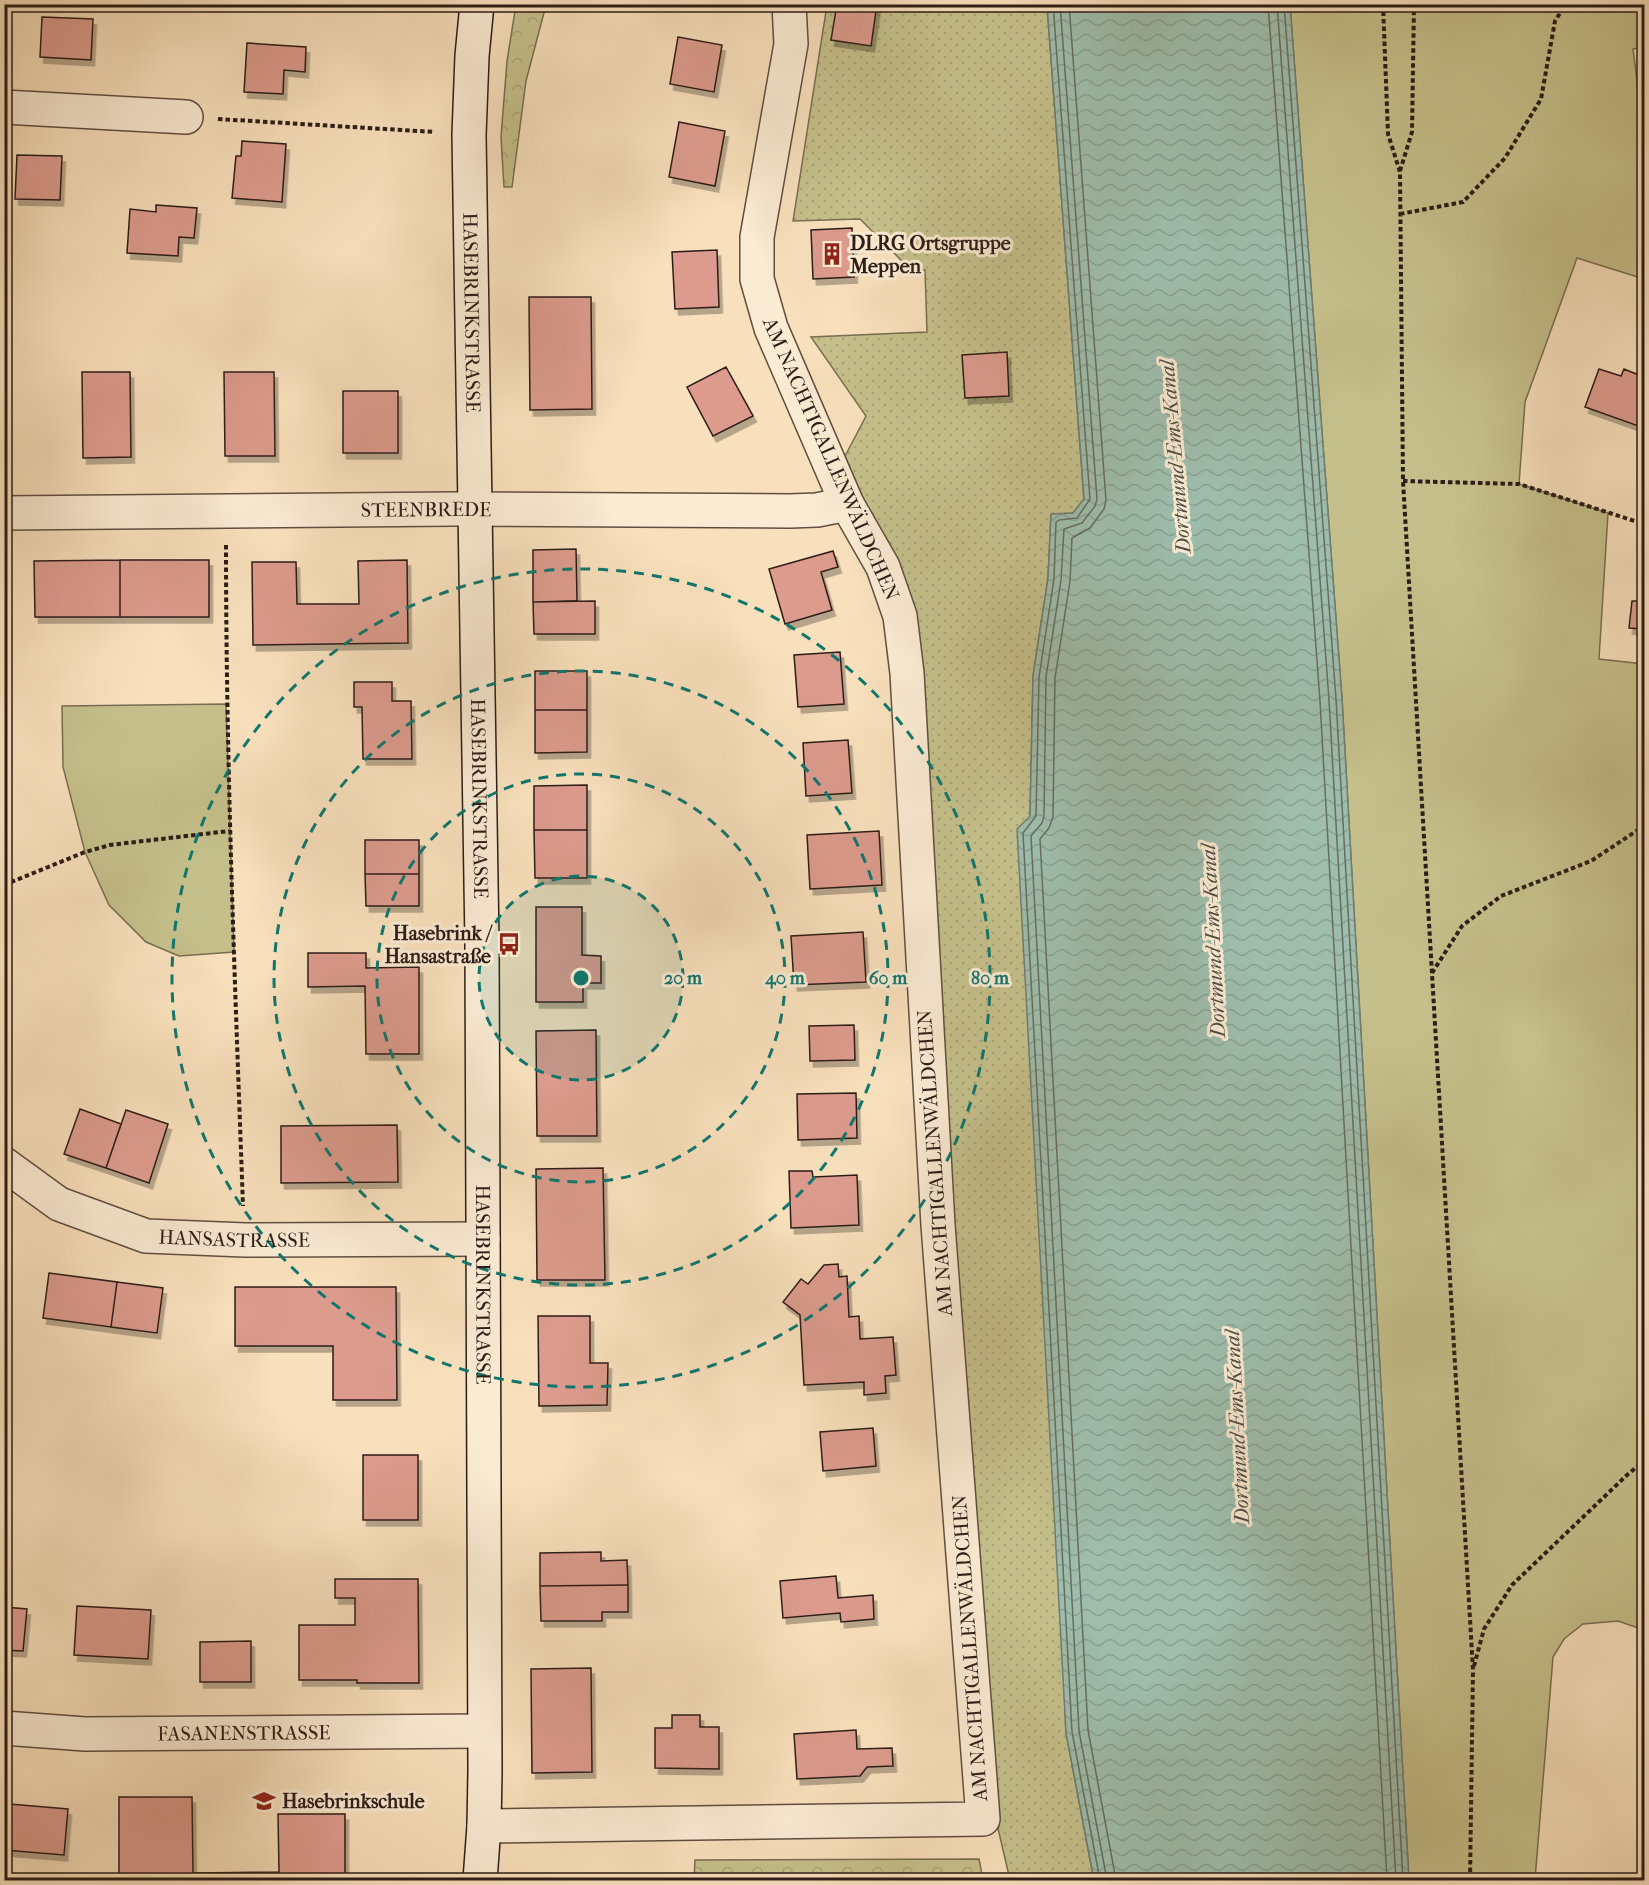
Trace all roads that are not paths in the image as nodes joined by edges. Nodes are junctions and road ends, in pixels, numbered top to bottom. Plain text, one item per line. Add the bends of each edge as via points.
1 (477, 4) edge
2 (789, 4) edge
3 (4, 107) edge
4 (186, 117) road end
5 (847, 504) junction
6 (476, 509) junction
7 (4, 513) edge
8 (4, 1164) edge
9 (483, 1239) junction
10 (4, 1728) edge
11 (484, 1731) junction
12 (484, 1826) junction
13 (480, 1881) edge

1 - 6 street, HASEBRINKSTRASSE via 469,135
2 - 5 street, AM NACHTIGALLENWÄLDCHEN via 791,44 757,237 757,279 771,328
3 - 4 street
5 - 6 street, STEENBREDE via 790,511
5 - 12 street, AM NACHTIGALLENWÄLDCHEN via 883,567 900,616 907,673 938,1225 983,1819
6 - 7 street, STEENBREDE
6 - 9 street, HASEBRINKSTRASSE
8 - 9 street, HANSASTRASSE via 59,1204 146,1236 245,1240
9 - 11 street, HASEBRINKSTRASSE
10 - 11 street, FASANENSTRASSE via 85,1734
11 - 12 street, HASEBRINKSTRASSE
12 - 13 street, HASEBRINKSTRASSE

